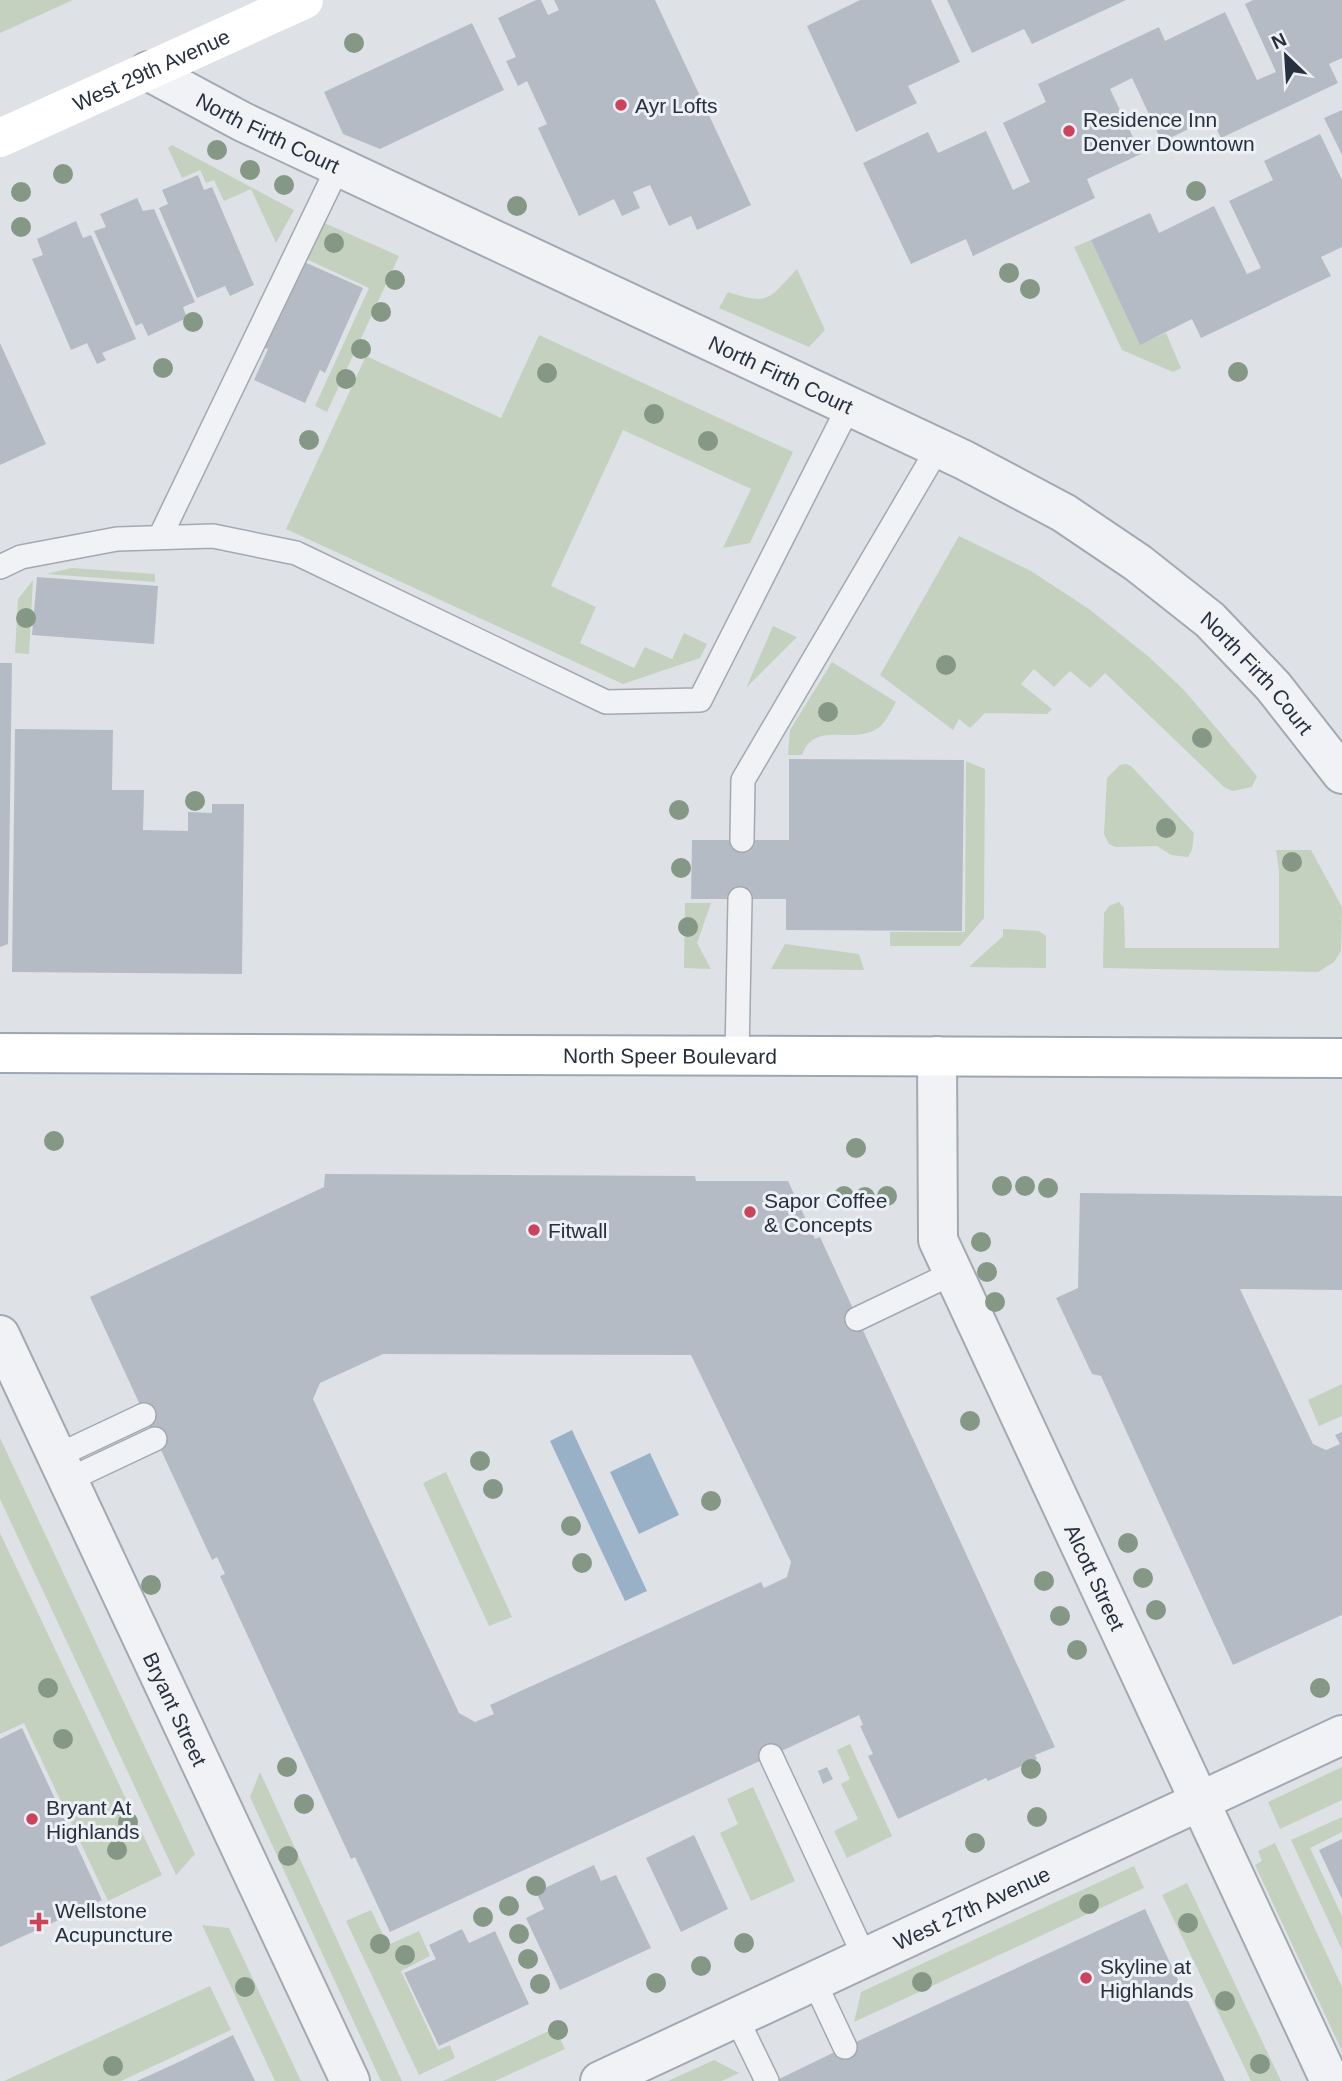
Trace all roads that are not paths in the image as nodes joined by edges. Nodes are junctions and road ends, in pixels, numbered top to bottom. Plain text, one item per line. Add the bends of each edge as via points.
1 (304, 0) edge
2 (148, 71) junction
3 (0, 138) edge
4 (338, 167) junction
5 (849, 406) junction
6 (938, 448) junction
7 (160, 537) junction
8 (0, 567) edge
9 (1342, 774) edge
10 (741, 840) dead end
11 (740, 899) dead end
12 (0, 1053) edge
13 (737, 1056) junction
14 (937, 1056) junction
15 (1342, 1058) edge
16 (953, 1273) junction
17 (857, 1319) dead end
18 (0, 1335) edge
19 (144, 1415) dead end
20 (155, 1439) dead end
21 (62, 1468) junction
22 (1342, 1735) edge
23 (771, 1756) dead end
24 (1200, 1801) junction
25 (865, 1958) junction
26 (814, 1981) junction
27 (736, 2017) junction
28 (845, 2047) dead end
29 (350, 2081) edge
30 (600, 2081) edge
31 (767, 2081) edge
32 (1330, 2081) edge

1 - 2 main road, West 29th Avenue
2 - 3 main road, West 29th Avenue
2 - 4 street, North Firth Court
4 - 5 street, North Firth Court
4 - 7 lane
5 - 6 street, North Firth Court
5 - 7 lane via 700,700 606,702 296,553 213,536
6 - 9 street, North Firth Court via 1064,513 1210,620 1273,686
6 - 10 lane via 743,780
7 - 8 lane via 117,539 21,557
11 - 13 lane
12 - 13 main road, North Speer Boulevard
13 - 14 main road, North Speer Boulevard
14 - 15 main road, North Speer Boulevard
14 - 16 street, Alcott Street via 938,1240
16 - 17 lane
16 - 24 street, Alcott Street
18 - 21 street, Bryant Street
19 - 21 lane
20 - 21 lane
21 - 29 street, Bryant Street
22 - 24 street, West 27th Avenue
23 - 25 lane
24 - 25 street, West 27th Avenue
24 - 32 street, Alcott Street
25 - 26 street, West 27th Avenue
26 - 27 street, West 27th Avenue
26 - 28 lane
27 - 30 street, West 27th Avenue
27 - 31 lane

